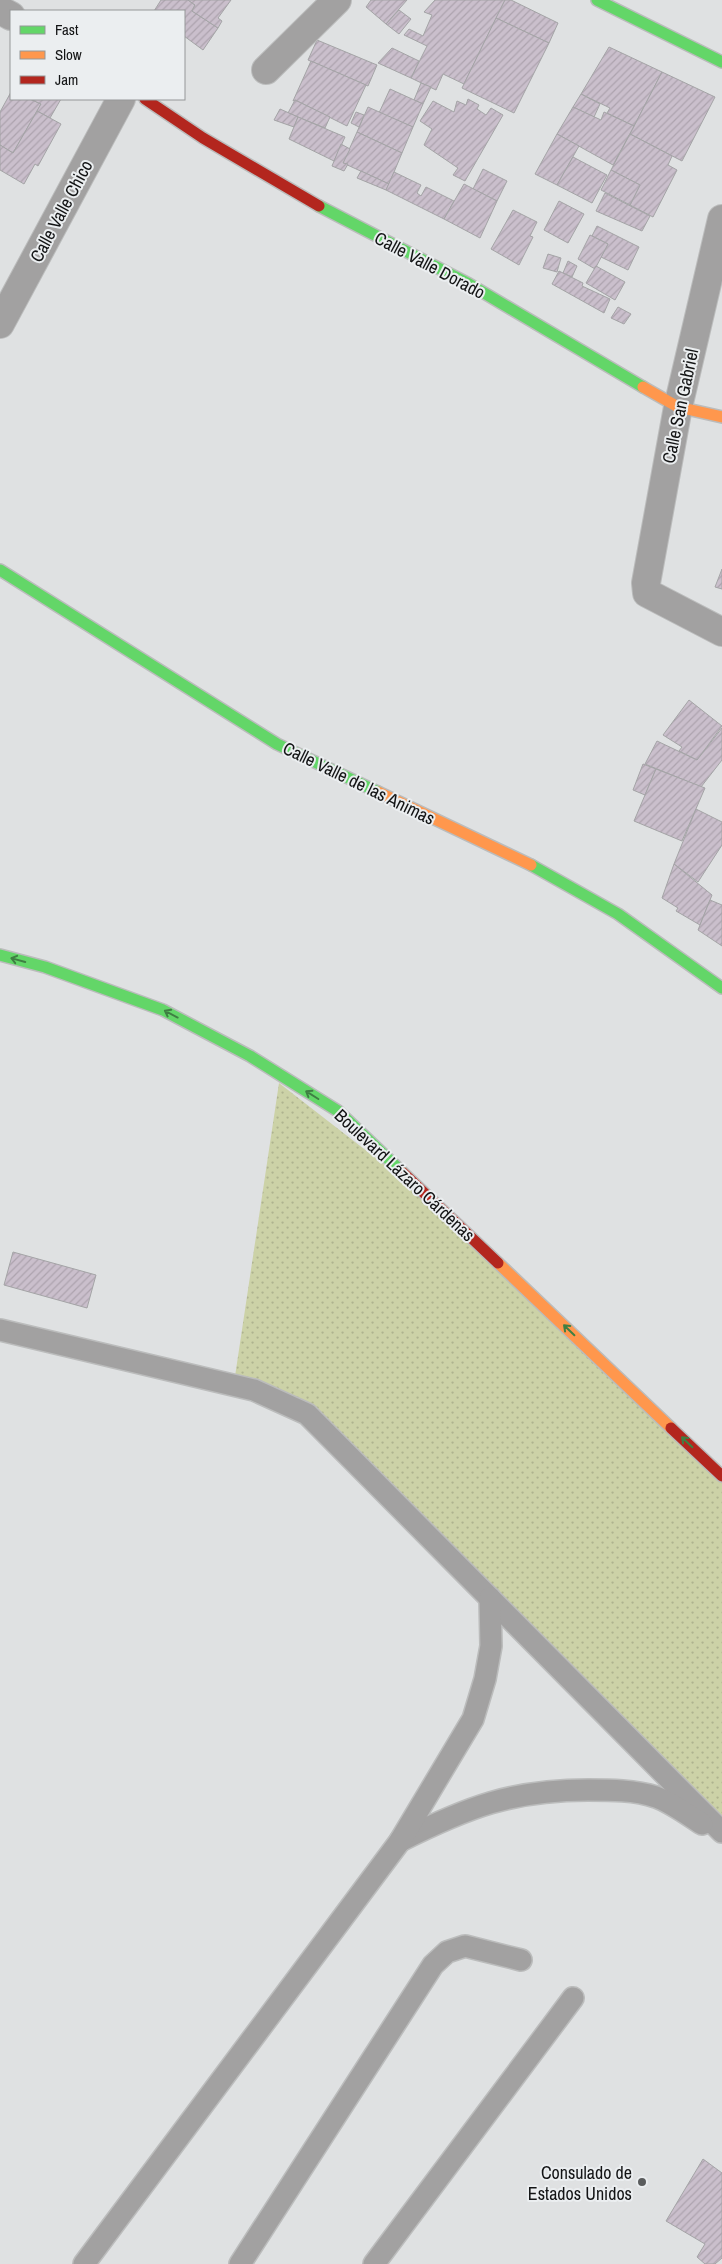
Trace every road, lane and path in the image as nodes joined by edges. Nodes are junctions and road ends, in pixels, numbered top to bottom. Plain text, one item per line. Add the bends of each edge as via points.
1 (337, 0) edge
2 (596, 0) edge
3 (722, 62) edge
4 (266, 70) dead end
5 (121, 100) edge
6 (146, 100) edge
7 (722, 219) edge
8 (0, 324) edge
9 (678, 407) junction
10 (722, 417) edge
11 (0, 570) edge
12 (722, 632) edge
13 (0, 955) edge
14 (722, 988) edge
15 (0, 1330) edge
16 (722, 1476) edge
17 (490, 1598) junction
18 (722, 1834) edge
19 (400, 1841) junction
20 (521, 1960) dead end
21 (573, 1998) dead end
22 (242, 2263) edge
23 (84, 2264) edge
24 (374, 2264) edge

1 - 4 street
2 - 3 main road
5 - 8 street, Calle Valle Chico
6 - 9 main road, Calle Valle Dorado via 291,191 469,284
7 - 9 street, Calle San Gabriel
9 - 10 main road, Calle Valle Dorado
9 - 12 street, Calle San Gabriel via 646,583 647,593
11 - 14 main road, Calle Valle de las Animas via 277,744 528,864 618,914
16 -> 13 main road, Boulevard Lázaro Cárdenas via 338,1111 250,1056 164,1010 46,967
15 - 17 lane via 254,1390 307,1414
17 - 18 lane
17 - 19 lane via 491,1646 473,1719
18 - 19 lane via 656,1797 615,1790 553,1790 510,1796 474,1808
19 - 23 lane
20 - 22 lane via 465,1946 448,1952 433,1965
21 - 24 lane

